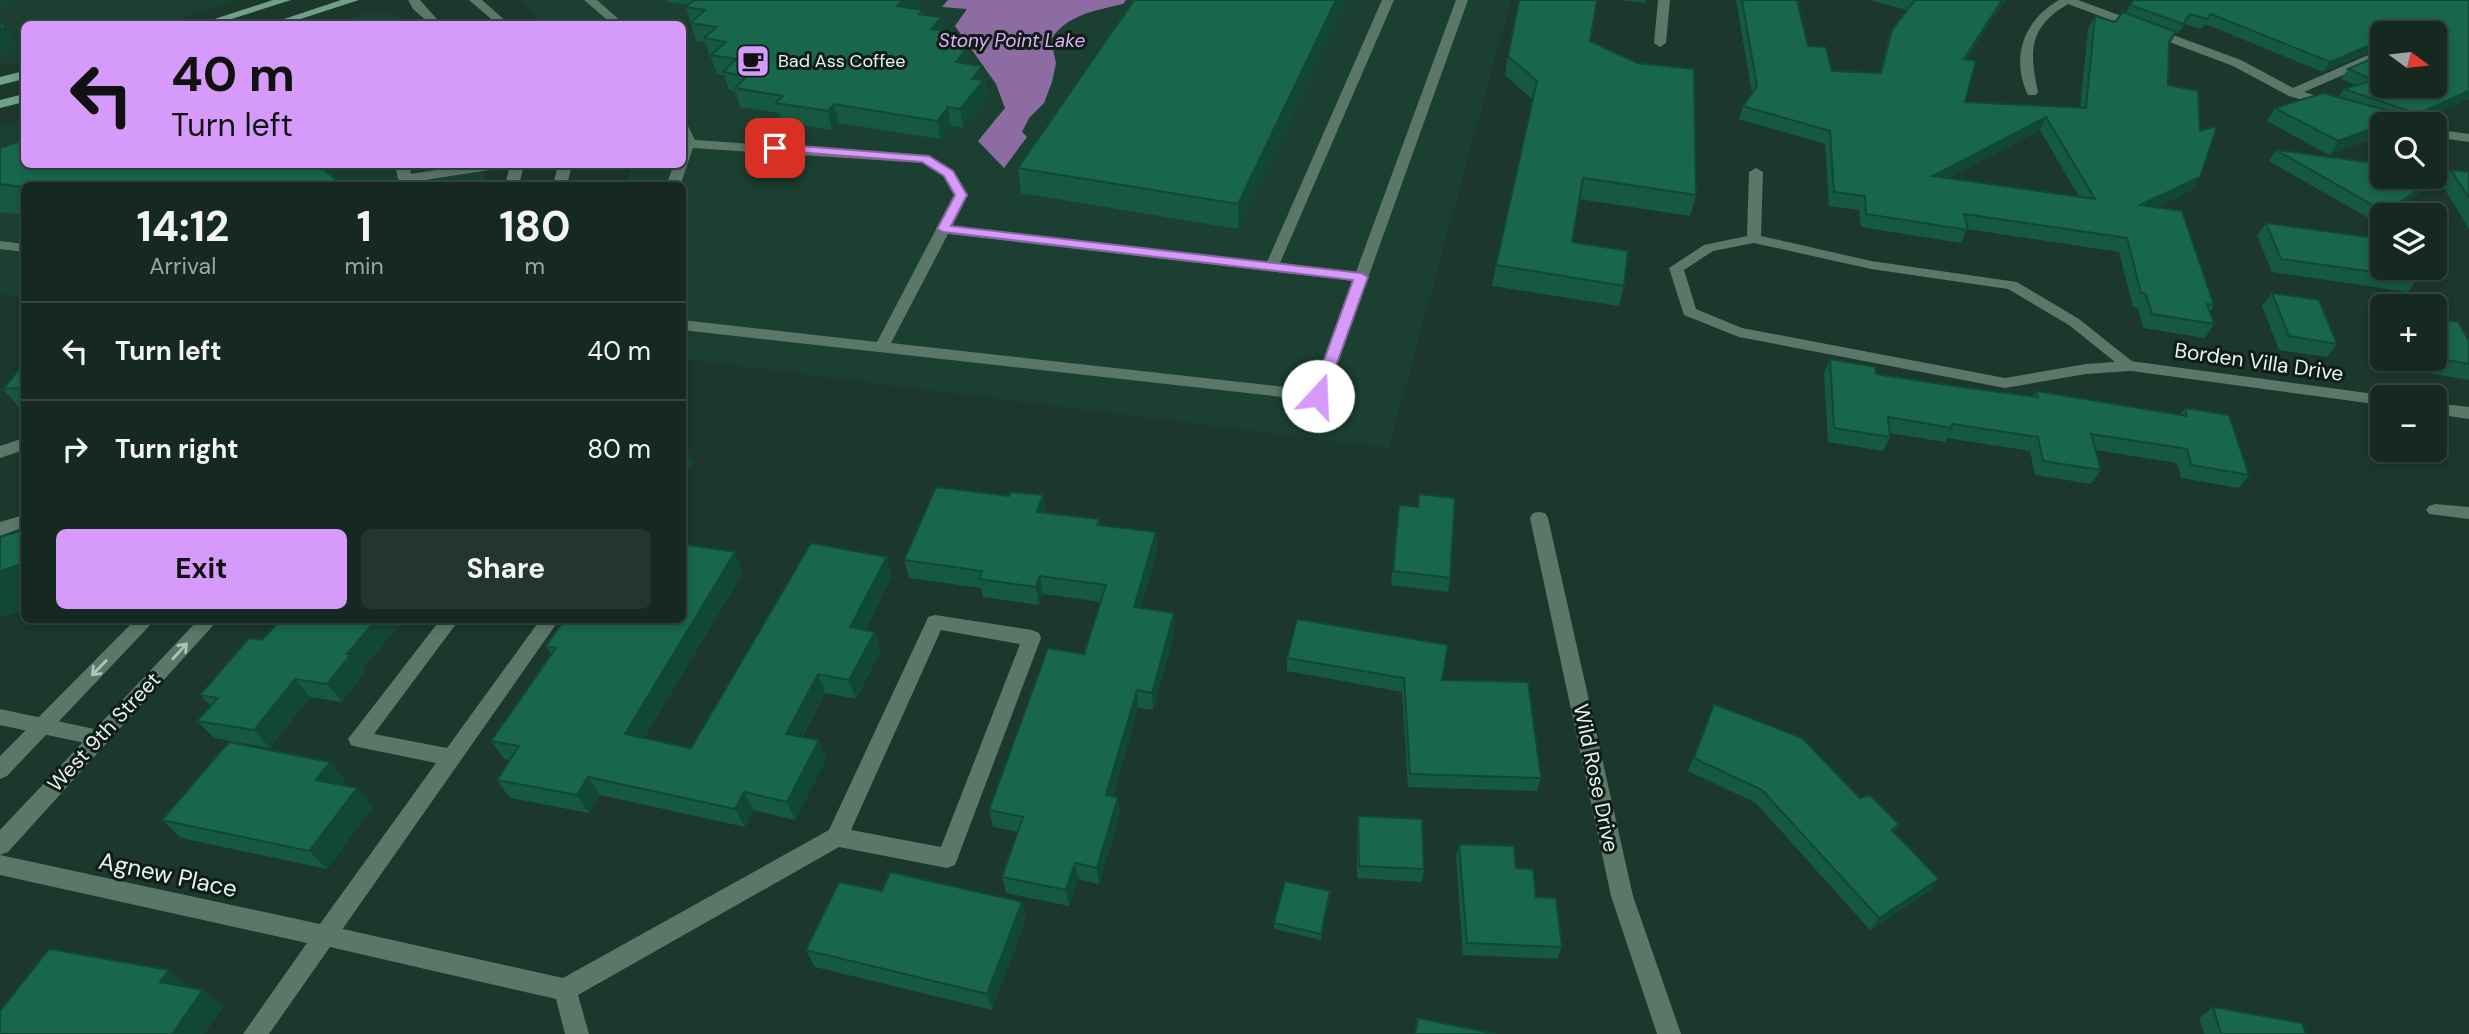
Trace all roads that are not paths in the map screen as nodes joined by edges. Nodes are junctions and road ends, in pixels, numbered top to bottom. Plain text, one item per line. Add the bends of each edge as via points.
1 (285, 0) edge
2 (353, 0) edge
3 (414, 0) edge
4 (475, 0) edge
5 (590, 0) edge
6 (1388, 0) edge
7 (1462, 0) edge
8 (1664, 0) edge
9 (2067, 0) edge
10 (215, 21) edge
11 (285, 21) edge
12 (433, 21) edge
13 (500, 21) edge
14 (614, 21) edge
15 (1660, 43) dead end
16 (2370, 58) edge
17 (21, 76) edge
18 (0, 81) edge
19 (2032, 92) dead end
20 (2293, 93) junction
21 (21, 99) edge
22 (0, 104) edge
23 (2342, 107) edge
24 (2447, 134) edge
25 (2469, 138) edge
26 (686, 143) edge
27 (470, 168) edge
28 (1756, 172) dead end
29 (403, 176) edge
30 (943, 229) junction
31 (1754, 239) junction
32 (0, 245) edge
33 (21, 248) edge
34 (1272, 266) junction
35 (1361, 277) junction
36 (686, 326) edge
37 (881, 348) junction
38 (2130, 366) junction
39 (2370, 398) edge
40 (2447, 410) edge
41 (2469, 413) edge
42 (21, 445) edge
43 (0, 452) edge
44 (2435, 510) dead end
45 (2469, 513) edge
46 (1539, 518) dead end
47 (21, 522) edge
48 (0, 529) edge
49 (143, 623) edge
50 (206, 623) edge
51 (448, 623) edge
52 (548, 623) edge
53 (0, 717) edge
54 (42, 726) junction
55 (99, 738) junction
56 (452, 758) junction
57 (0, 770) edge
58 (837, 836) junction
59 (0, 845) edge
60 (0, 864) edge
61 (325, 936) junction
62 (565, 990) junction
63 (255, 1034) edge
64 (577, 1034) edge
65 (1670, 1034) edge

1 - 10 main road
2 - 11 main road
3 - 12 street
4 - 13 street
5 - 14 street
6 - 34 street
7 - 35 street
8 - 15 street
9 - 19 street via 2047,10 2027,37 2025,63
9 - 20 street via 2237,63
16 - 20 street
17 - 18 main road
20 - 23 street
21 - 22 main road
24 - 25 street
26 - 30 street via 925,159 948,173 961,195
27 - 29 street
28 - 31 street
30 - 34 street
30 - 37 street
31 - 38 street via 1871,265 2012,285 2074,322
31 - 38 street, Borden Villa Drive via 1709,248 1676,268 1689,312 1739,332 2005,383
32 - 33 street
34 - 35 street
35 - 37 street via 1318,396
36 - 37 street
38 - 39 street, Borden Villa Drive
40 - 41 street
42 - 43 street
44 - 45 street
46 - 65 street, Wild Rose Drive via 1622,896
47 - 48 street
49 -> 54 street
55 -> 50 street, West 9th Street
51 - 56 street via 358,739
52 - 56 street
53 - 54 street
54 - 55 street
54 - 57 street
55 - 59 street, West 9th Street
56 - 61 street
58 - 58 street via 947,858 1032,638 935,622
58 - 62 street
60 - 61 street, Agnew Place
61 - 62 street, Agnew Place
61 - 63 street
62 - 64 street

